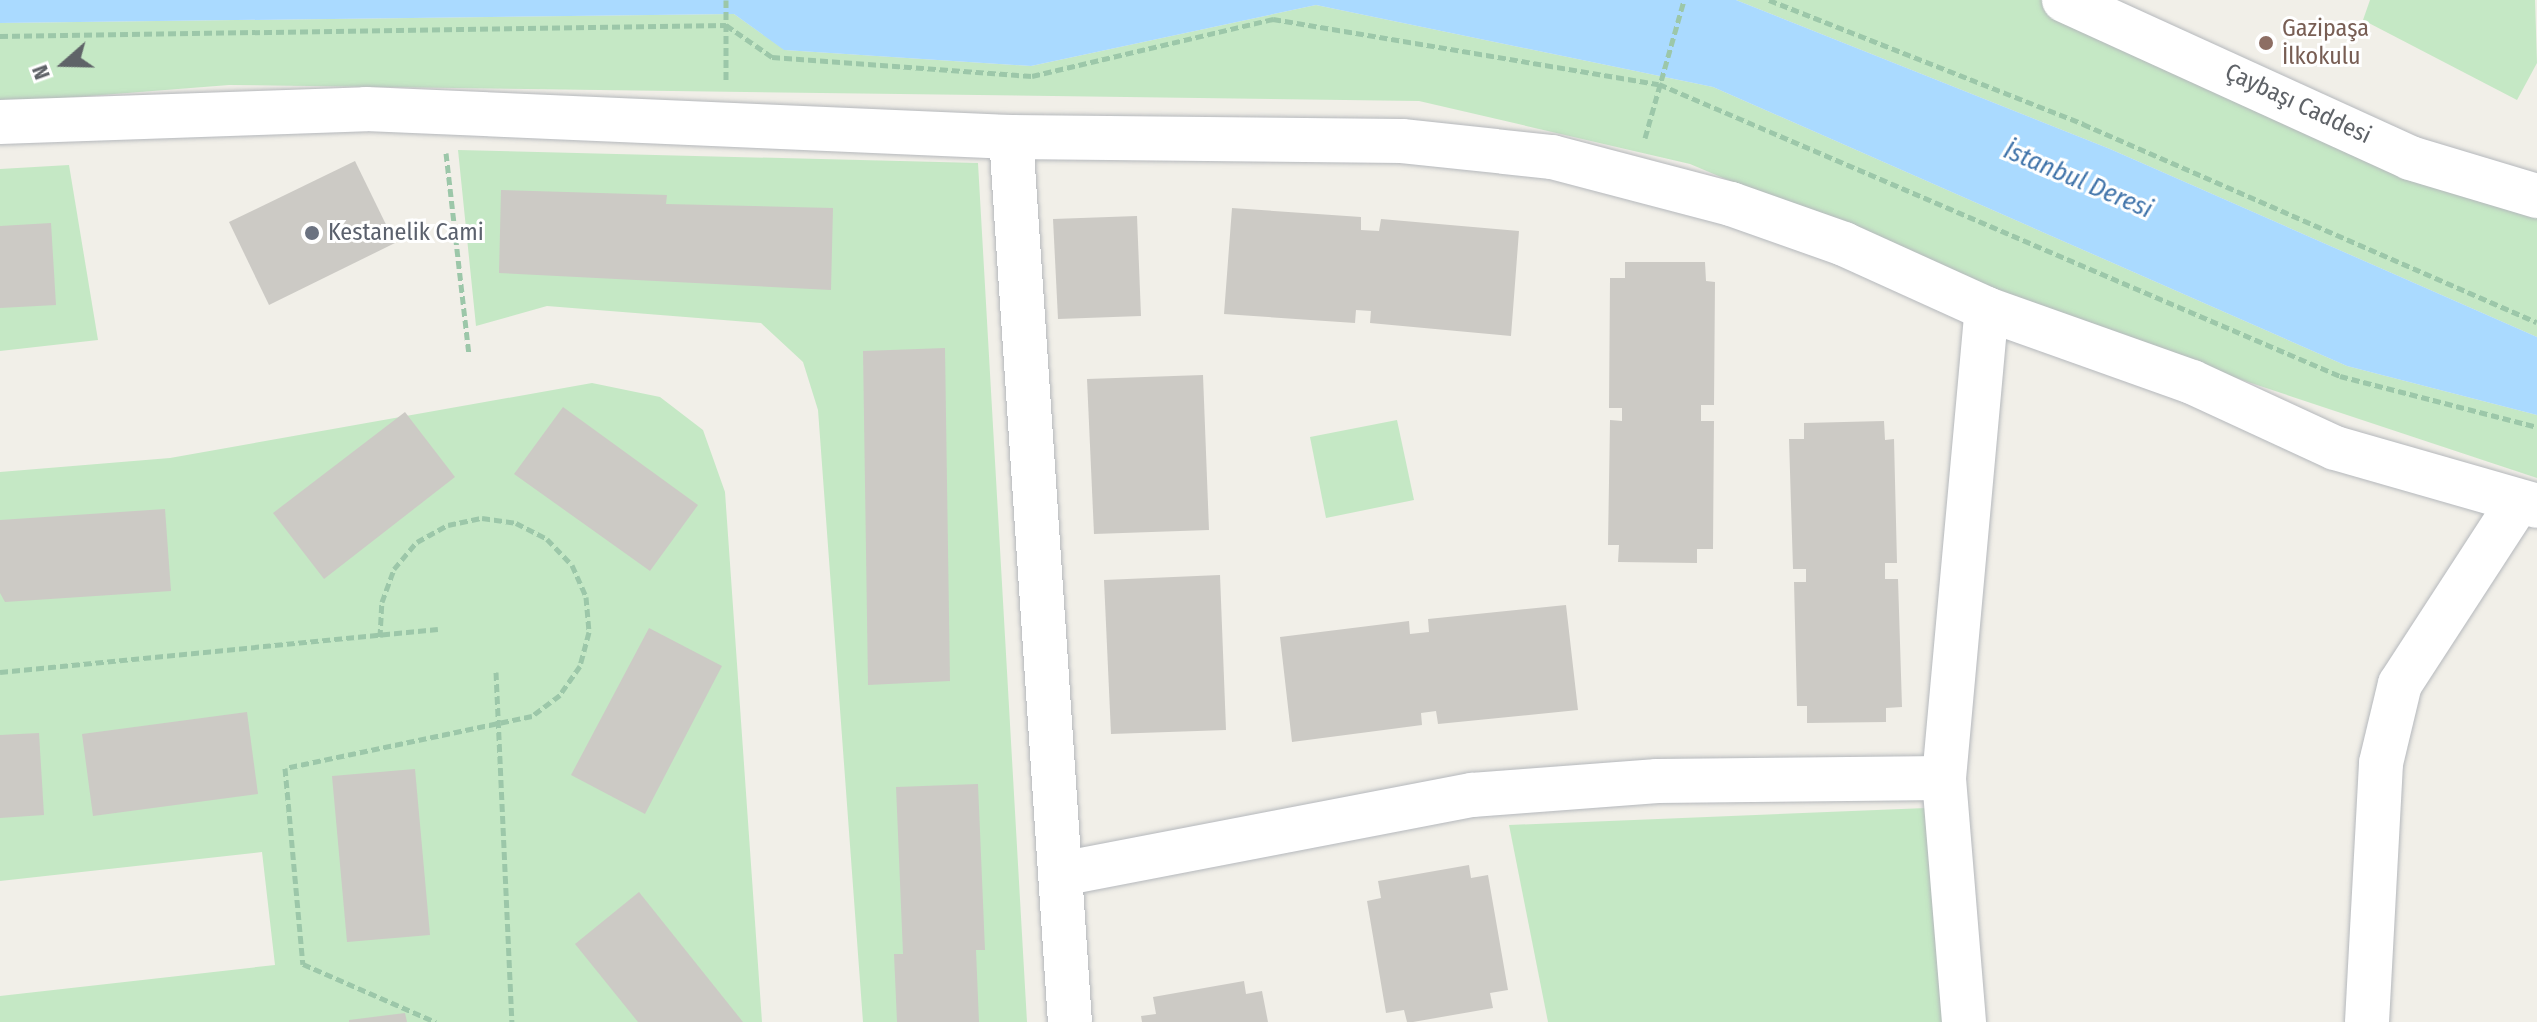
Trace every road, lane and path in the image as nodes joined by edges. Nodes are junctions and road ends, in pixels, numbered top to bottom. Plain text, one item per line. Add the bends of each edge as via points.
1 (726, 0) edge
2 (1684, 0) edge
3 (1769, 0) edge
4 (2064, 0) edge
5 (726, 25) junction
6 (0, 36) edge
7 (1659, 84) junction
8 (441, 113) junction
9 (0, 122) edge
10 (724, 123) junction
11 (1011, 137) junction
12 (1635, 179) junction
13 (2537, 196) edge
14 (1987, 309) junction
15 (2537, 322) edge
16 (469, 355) dead end
17 (2537, 427) edge
18 (2528, 504) edge
19 (438, 629) dead end
20 (380, 637) junction
21 (0, 672) edge
22 (496, 672) dead end
23 (499, 727) junction
24 (1944, 778) junction
25 (1061, 874) junction
26 (436, 1022) edge
27 (512, 1022) edge
28 (1070, 1022) edge
29 (1964, 1022) edge
30 (2367, 1022) edge

1 - 5 path
2 - 7 path
3 - 15 path via 2083,124
4 - 13 street, Çaybaşı Caddesi via 2410,158
5 - 6 path
5 - 7 path via 772,57 1032,76 1273,19
5 - 10 path
7 - 12 path
7 - 17 path via 2340,376
8 - 9 street via 366,109
8 - 10 street
8 - 16 path
10 - 11 street
11 - 12 street via 1402,141 1552,157
11 - 25 street
12 - 14 street via 1844,244
14 - 18 street via 2192,382 2335,448
14 - 24 street
18 - 30 street via 2400,684 2381,763
19 - 20 path
20 - 21 path
20 - 23 path via 382,602 394,569 417,542 448,525 482,518 516,523 547,539 572,565 586,597 589,632 580,666 560,695 532,716
22 - 23 path
23 - 26 path via 285,768 303,964
23 - 27 path
24 - 25 street via 1657,781 1472,795
24 - 29 street
25 - 28 street

